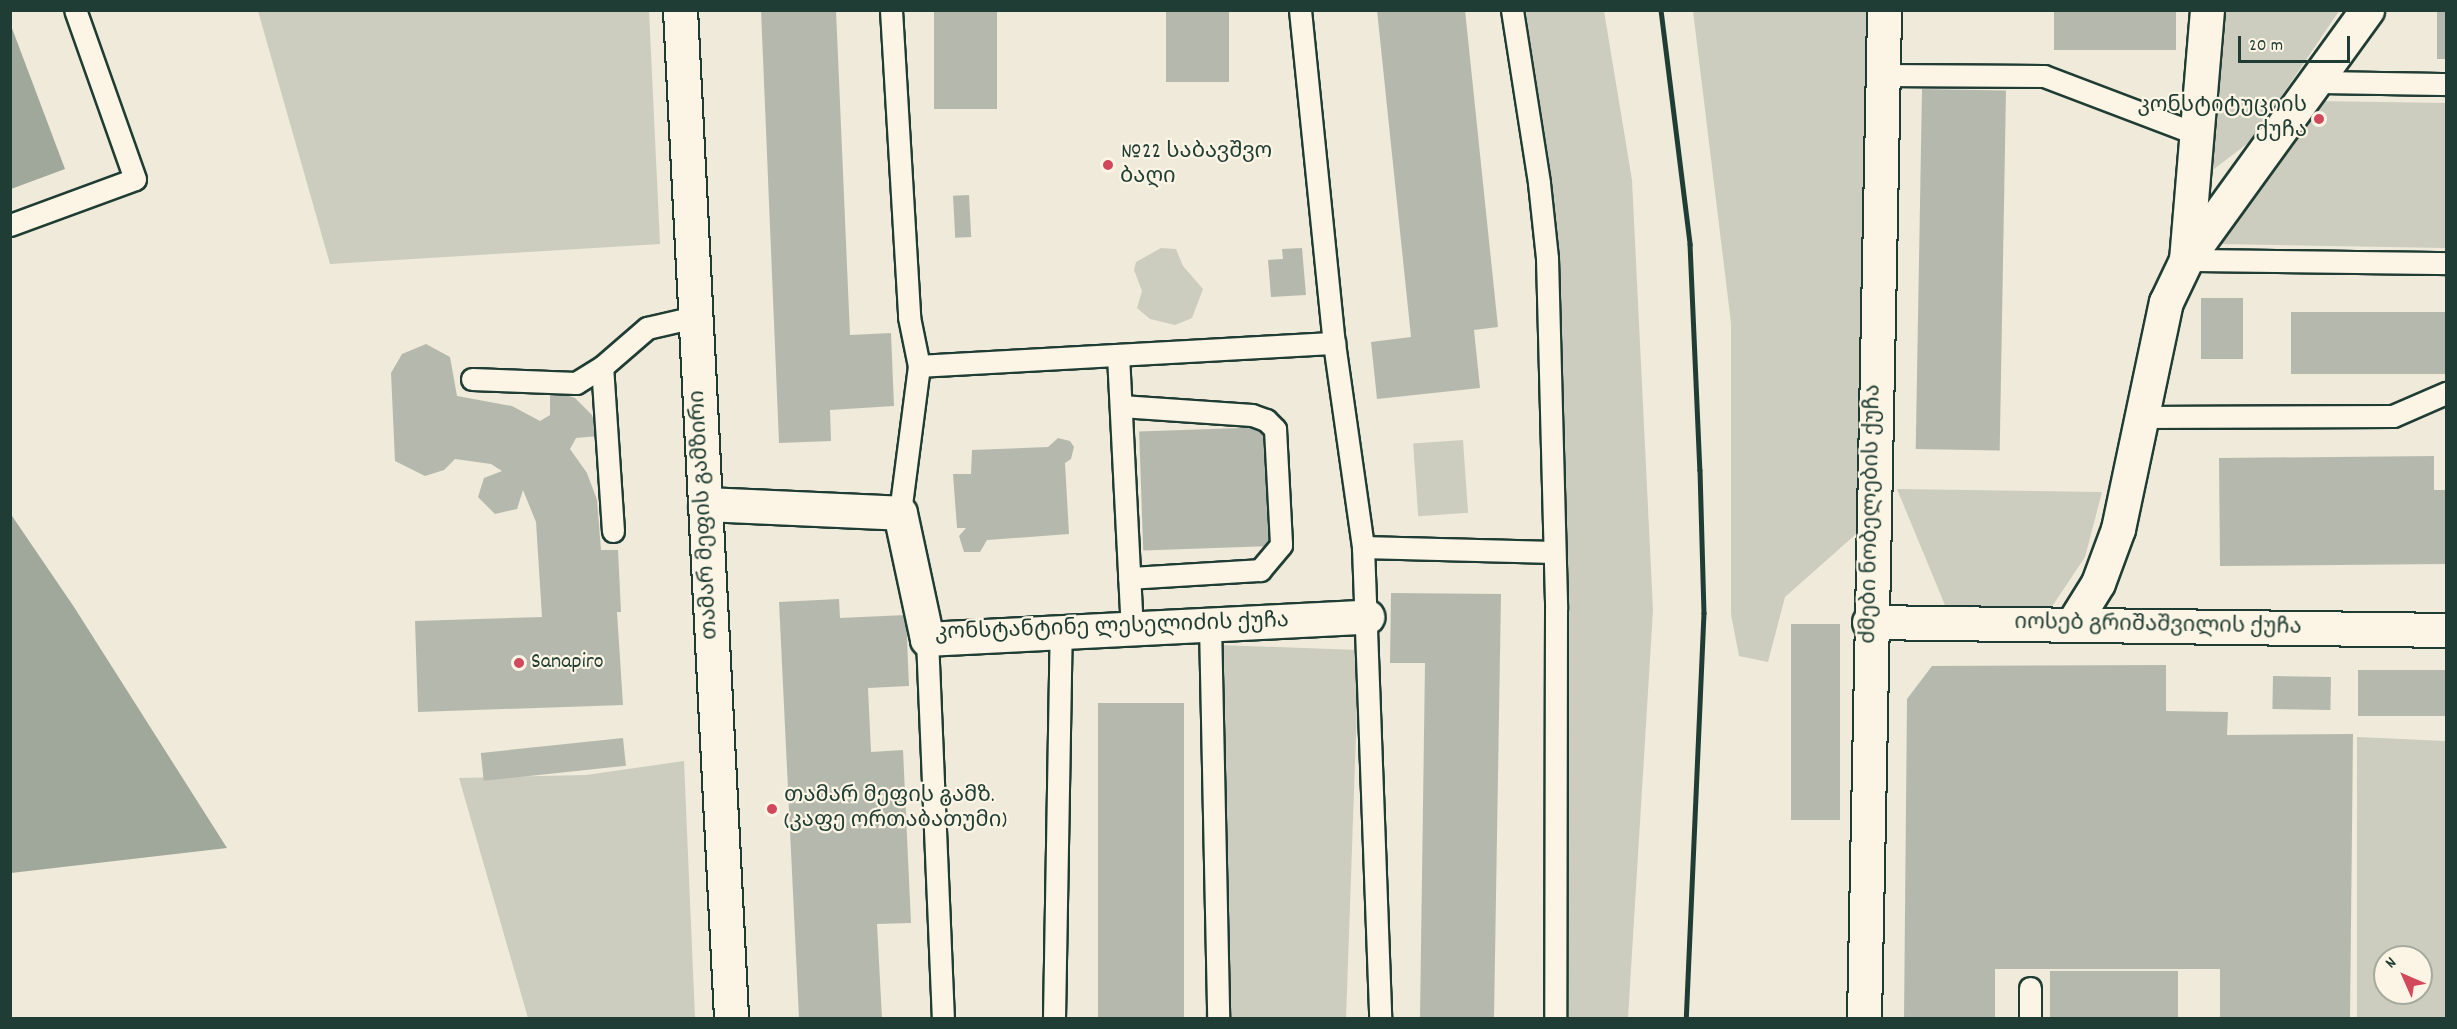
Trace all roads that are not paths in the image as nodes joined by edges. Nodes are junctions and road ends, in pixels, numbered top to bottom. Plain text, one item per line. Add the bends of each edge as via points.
1 (75, 10) edge
2 (680, 10) edge
3 (891, 10) edge
4 (1300, 10) edge
5 (1512, 10) edge
6 (1884, 10) edge
7 (2207, 10) edge
8 (2367, 10) edge
9 (1883, 75) junction
10 (2316, 82) junction
11 (2446, 84) edge
12 (2197, 134) junction
13 (10, 225) edge
14 (2186, 260) junction
15 (2446, 263) edge
16 (695, 317) junction
17 (1334, 343) junction
18 (1118, 355) junction
19 (919, 366) junction
20 (602, 367) junction
21 (472, 379) dead end
22 (2446, 393) edge
23 (1121, 406) junction
24 (2139, 417) junction
25 (705, 504) junction
26 (900, 513) junction
27 (613, 531) dead end
28 (1363, 547) junction
29 (1553, 552) junction
30 (1129, 578) junction
31 (1367, 617) junction
32 (1869, 622) junction
33 (1210, 624) junction
34 (2072, 625) junction
35 (1132, 627) junction
36 (2446, 630) edge
37 (1061, 631) junction
38 (927, 639) junction
39 (2030, 988) dead end
40 (731, 1018) edge
41 (944, 1018) edge
42 (1053, 1018) edge
43 (1218, 1018) edge
44 (1380, 1018) edge
45 (1555, 1018) edge
46 (1863, 1018) edge
47 (2030, 1018) edge

1 - 13 lane via 135,179
2 - 16 street, თამარ მეფის გამზირი
3 - 19 lane via 909,317
4 - 17 lane
5 - 29 lane via 1539,183 1546,258
6 - 9 street, ძმები ნობელების ქუჩა
7 - 12 street
8 - 10 street
9 - 12 lane via 2044,76
9 - 32 street, ძმები ნობელების ქუჩა
10 - 11 lane
10 - 14 street
12 - 14 street
14 - 15 lane
14 - 24 street via 2166,302
16 - 20 lane via 647,328
16 - 25 street, თამარ მეფის გამზირი
17 - 18 lane
17 - 28 lane
18 - 19 lane
18 - 23 lane
19 - 26 lane
20 - 21 lane via 576,383
20 - 27 lane
22 - 24 lane via 2393,416
23 - 30 lane
23 - 30 lane via 1252,415 1266,420 1275,429 1281,545 1260,570
24 - 34 street via 2118,530 2098,583
25 - 26 street
25 - 40 street, თამარ მეფის გამზირი
26 - 38 street, კონსტანტინე ლესელიძის ქუჩა
28 - 29 lane
28 - 31 lane
29 - 45 lane
30 - 35 lane
31 - 33 street, კონსტანტინე ლესელიძის ქუჩა
31 - 44 lane
32 - 34 street, იოსებ გრიშაშვილის ქუჩა
32 - 46 street, ძმები ნობელების ქუჩა
33 - 35 street, კონსტანტინე ლესელიძის ქუჩა
33 - 43 lane
34 - 36 street, იოსებ გრიშაშვილის ქუჩა
35 - 37 street, კონსტანტინე ლესელიძის ქუჩა
37 - 38 street, კონსტანტინე ლესელიძის ქუჩა
37 - 42 lane
38 - 41 lane
39 - 47 lane

